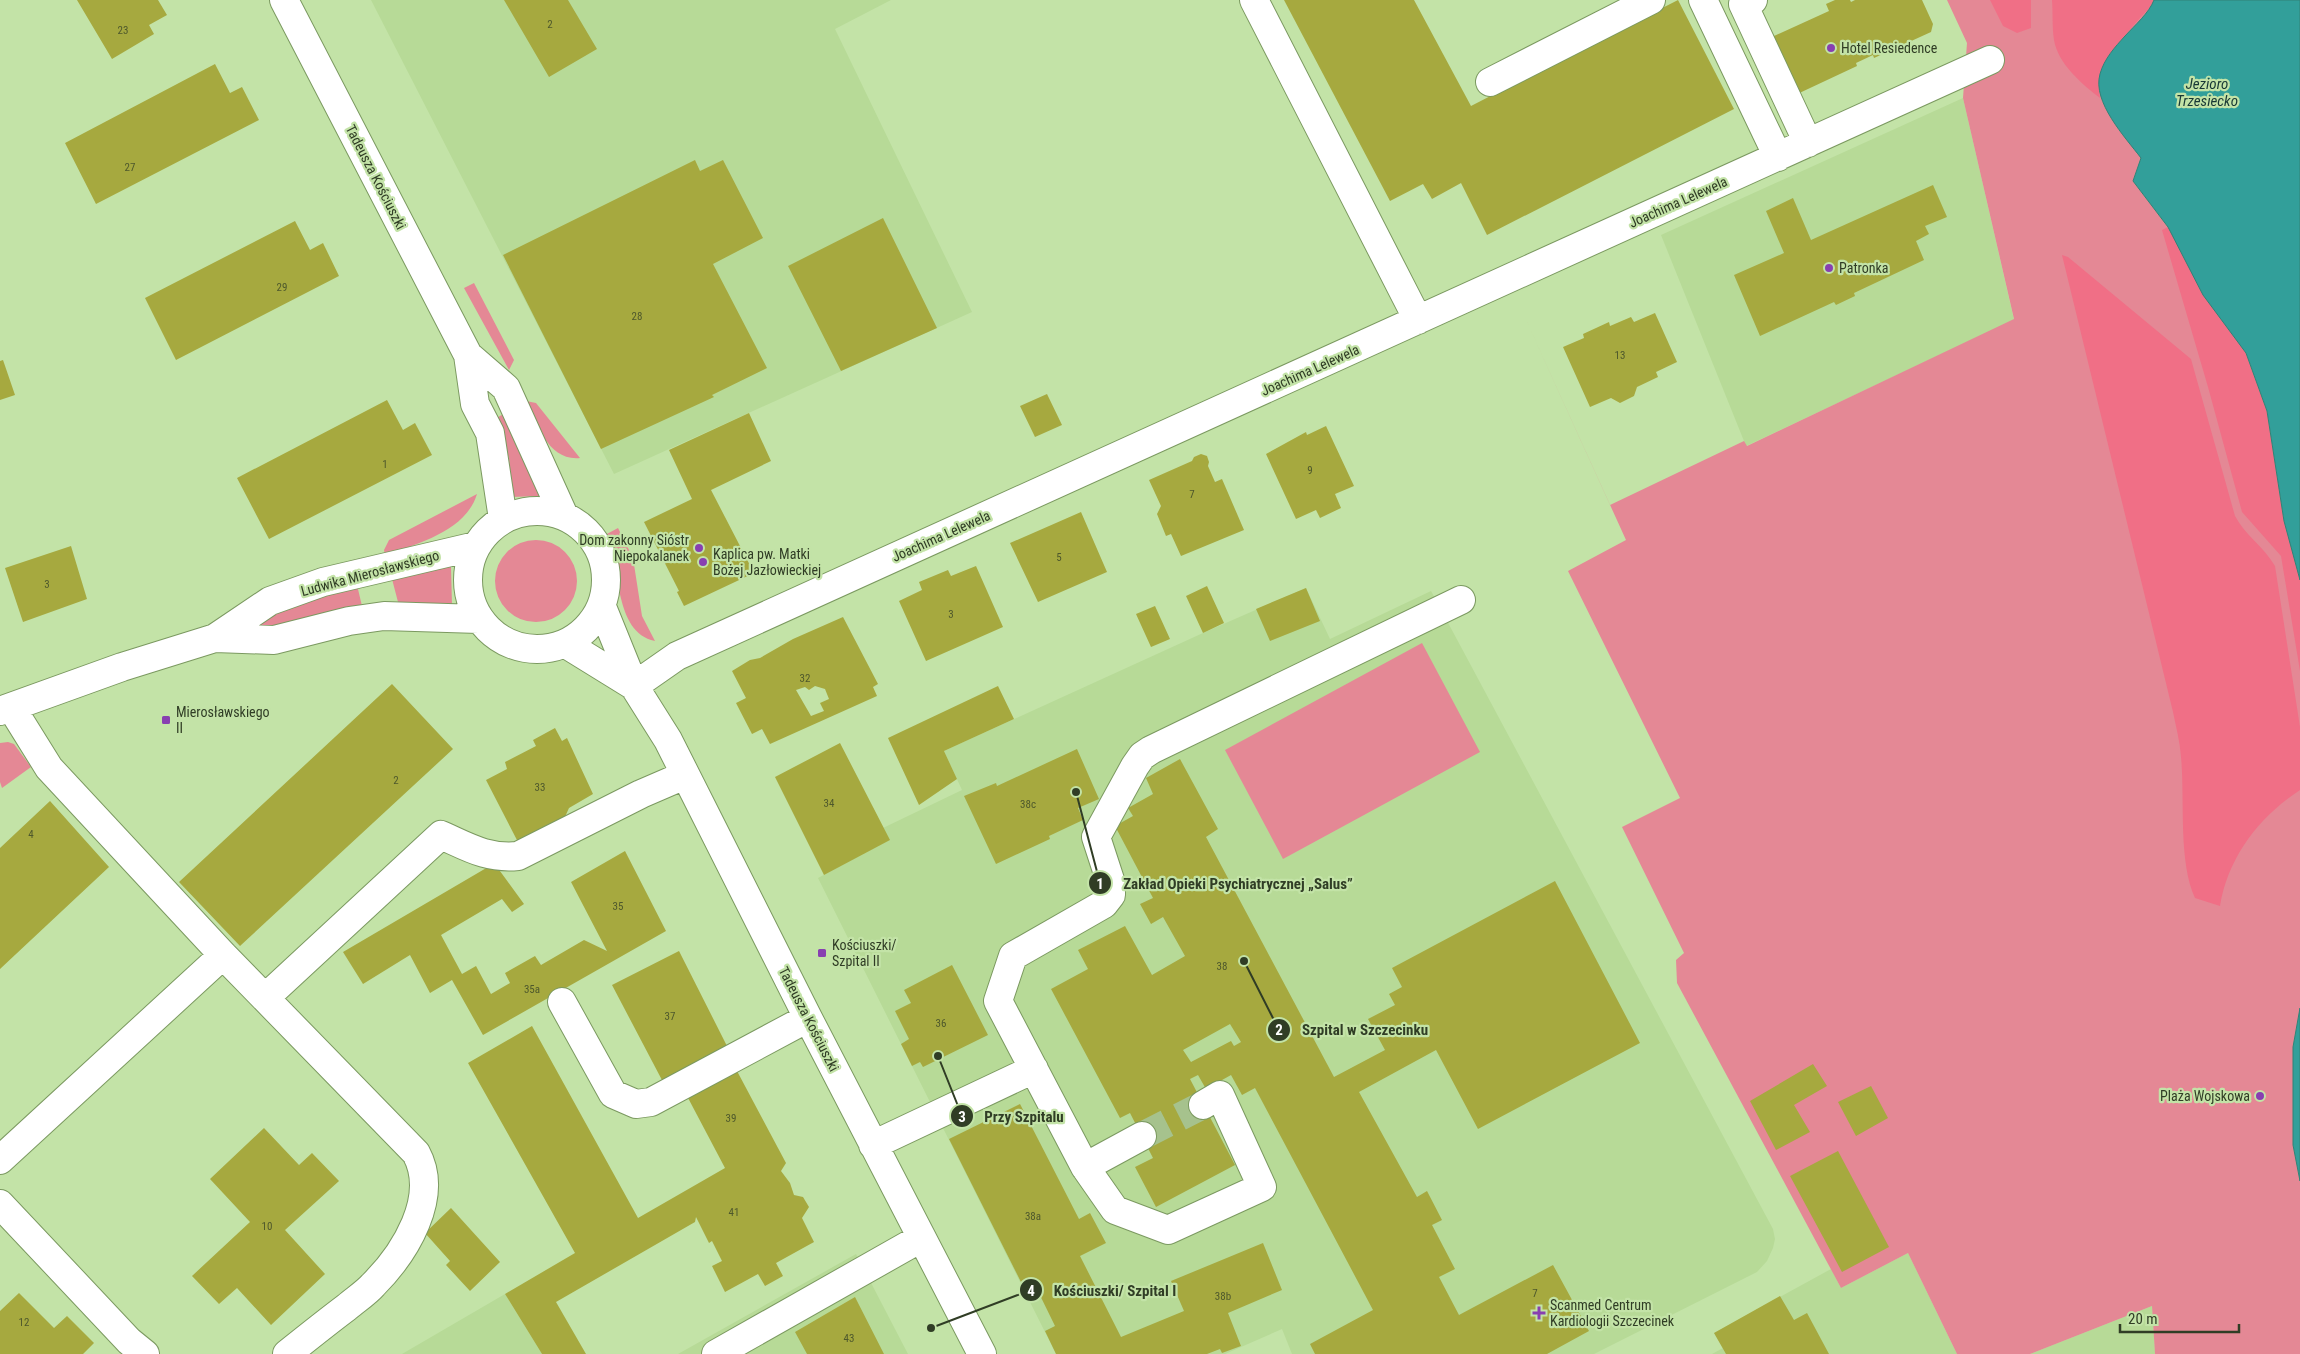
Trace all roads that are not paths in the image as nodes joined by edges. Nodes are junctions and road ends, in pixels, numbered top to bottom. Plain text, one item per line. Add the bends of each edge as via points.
1 (284, 0) edge
2 (1254, 0) edge
3 (1651, 0) edge
4 (1703, 0) edge
5 (1753, 0) edge
6 (1990, 60) dead end
7 (1490, 82) dead end
8 (1808, 142) junction
9 (1778, 156) junction
10 (1418, 320) junction
11 (468, 355) junction
12 (564, 516) junction
13 (503, 519) junction
14 (476, 546) junction
15 (1461, 600) dead end
16 (602, 607) junction
17 (479, 619) junction
18 (216, 638) junction
19 (566, 644) junction
20 (634, 686) junction
21 (6, 709) edge
22 (685, 775) junction
23 (223, 955) junction
24 (265, 998) junction
25 (562, 1002) dead end
26 (808, 1018) junction
27 (1034, 1069) junction
28 (1203, 1104) tunnel mouth
29 (1142, 1136) tunnel mouth
30 (873, 1145) junction
31 (0, 1160) edge
32 (1085, 1167) junction
33 (0, 1204) edge
34 (921, 1238) junction
35 (145, 1354) edge
36 (287, 1354) edge
37 (716, 1354) edge
38 (982, 1354) edge

1 - 11 street, Tadeusza Kościuszki
2 - 10 street
3 - 7 street
4 - 9 street
5 - 8 street via 1743,4
6 - 8 street, Joachima Lelewela
8 - 9 street, Joachima Lelewela
9 - 10 street, Joachima Lelewela
10 - 20 street, Joachima Lelewela via 677,656
11 - 12 street, Tadeusza Kościuszki via 506,388
11 - 13 street, Tadeusza Kościuszki via 475,404 490,434
12 - 13 street via 544,511 522,512
12 - 16 street via 587,531 602,554 606,580
13 - 14 street via 487,531
14 - 17 street via 468,570 469,596
14 - 18 street, Ludwika Mierosławskiego via 322,582 270,602
15 - 27 street via 1142,756 1096,836 1111,883 1111,896 1104,904 1013,956 998,1001
16 - 19 street via 588,629
16 - 20 street, Tadeusza Kościuszki
17 - 18 street, Ludwika Mierosławskiego via 384,616 349,621 274,640
17 - 19 street via 503,642 534,650
18 - 21 street, Ludwika Mierosławskiego via 122,667
19 - 20 street, Tadeusza Kościuszki
20 - 22 street, Tadeusza Kościuszki via 668,740
21 - 23 street via 49,768
22 - 24 street via 518,856 486,856 441,835
22 - 26 street, Tadeusza Kościuszki
23 - 24 street
23 - 31 street
24 - 36 street via 416,1153 425,1176 417,1219 400,1252 373,1286
25 - 26 street via 613,1094 636,1104 651,1102
26 - 30 street, Tadeusza Kościuszki
27 - 30 street
27 - 32 street
28 - 32 street via 1220,1096 1262,1187 1168,1230 1115,1210
29 - 32 street
30 - 34 street, Tadeusza Kościuszki
33 - 35 street
34 - 37 street
34 - 38 street, Tadeusza Kościuszki

